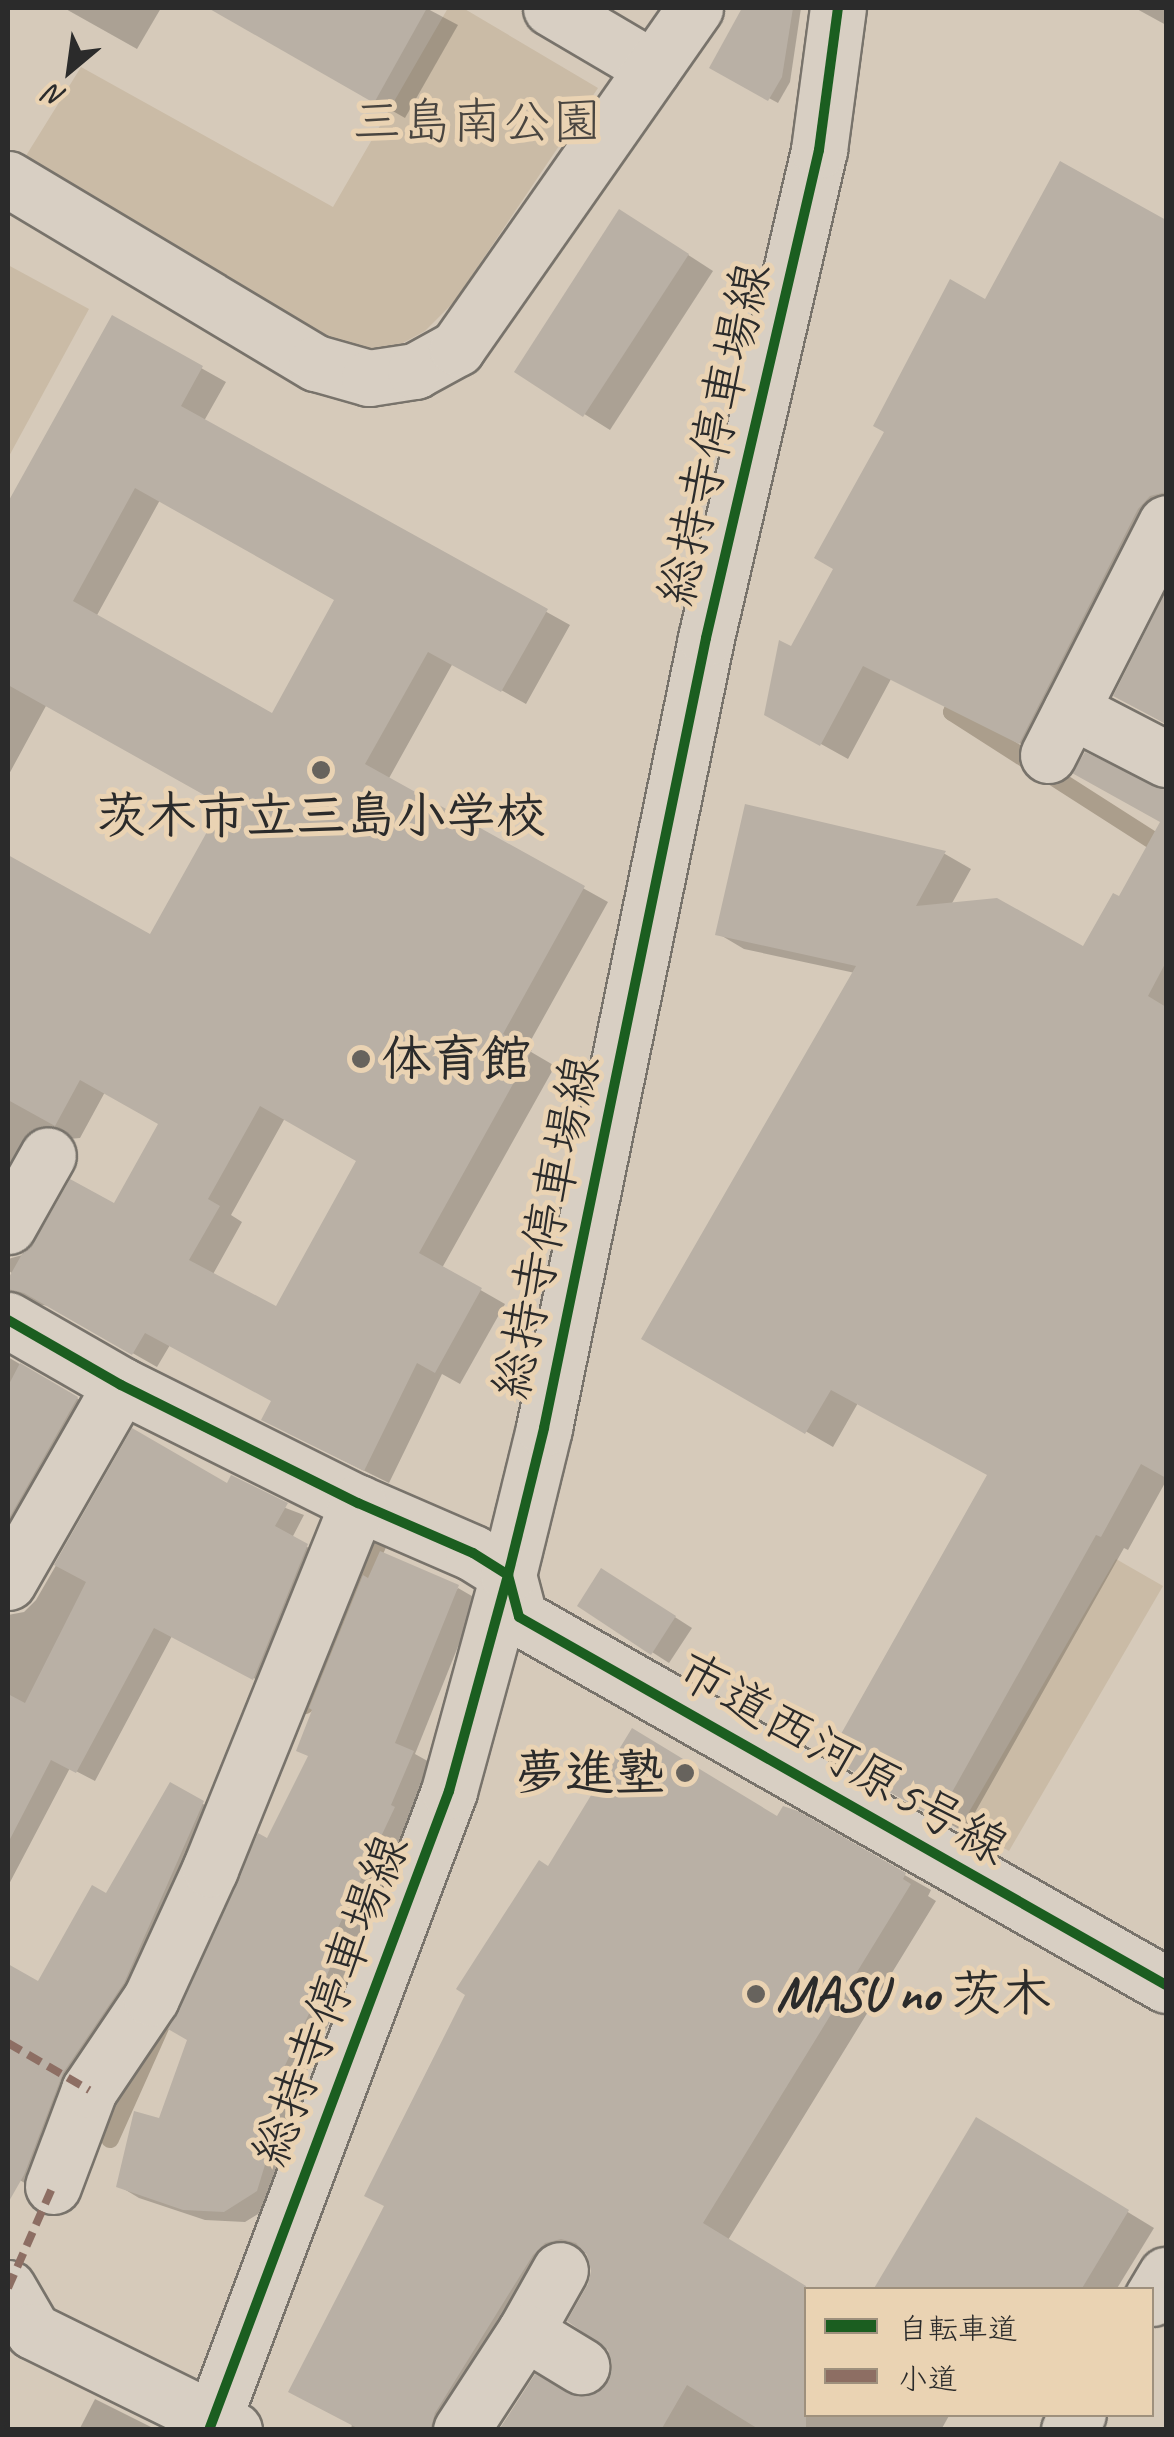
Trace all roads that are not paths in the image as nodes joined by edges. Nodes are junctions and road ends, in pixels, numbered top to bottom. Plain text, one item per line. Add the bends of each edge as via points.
1 (550, 8) edge
2 (694, 8) edge
3 (838, 8) edge
4 (654, 68) junction
5 (8, 179) edge
6 (1166, 527) edge
7 (1166, 759) edge
8 (48, 1155) dead end
9 (8, 1226) edge
10 (8, 1320) edge
11 (121, 1386) junction
12 (358, 1503) junction
13 (508, 1575) junction
14 (8, 1582) edge
15 (1166, 1985) edge
16 (53, 2186) dead end
17 (560, 2270) dead end
18 (8, 2288) edge
19 (524, 2332) junction
20 (581, 2366) dead end
21 (219, 2425) edge
22 (461, 2430) edge

1 - 4 street
2 - 4 street
3 - 13 street, 総持寺停車場線 via 819,150 706,638
4 - 5 street via 457,348 416,371 370,378 316,364
6 - 7 street via 1059,733
8 - 9 street
10 - 11 street
11 - 12 street
11 - 14 street
12 - 13 street
12 - 16 street via 210,1869 151,1998 89,2090
13 - 15 street, 市道西河原5号線 via 519,1617
13 - 21 street, 総持寺停車場線 via 449,1791
17 - 19 street
18 - 21 street via 33,2331
19 - 20 street
19 - 22 street

